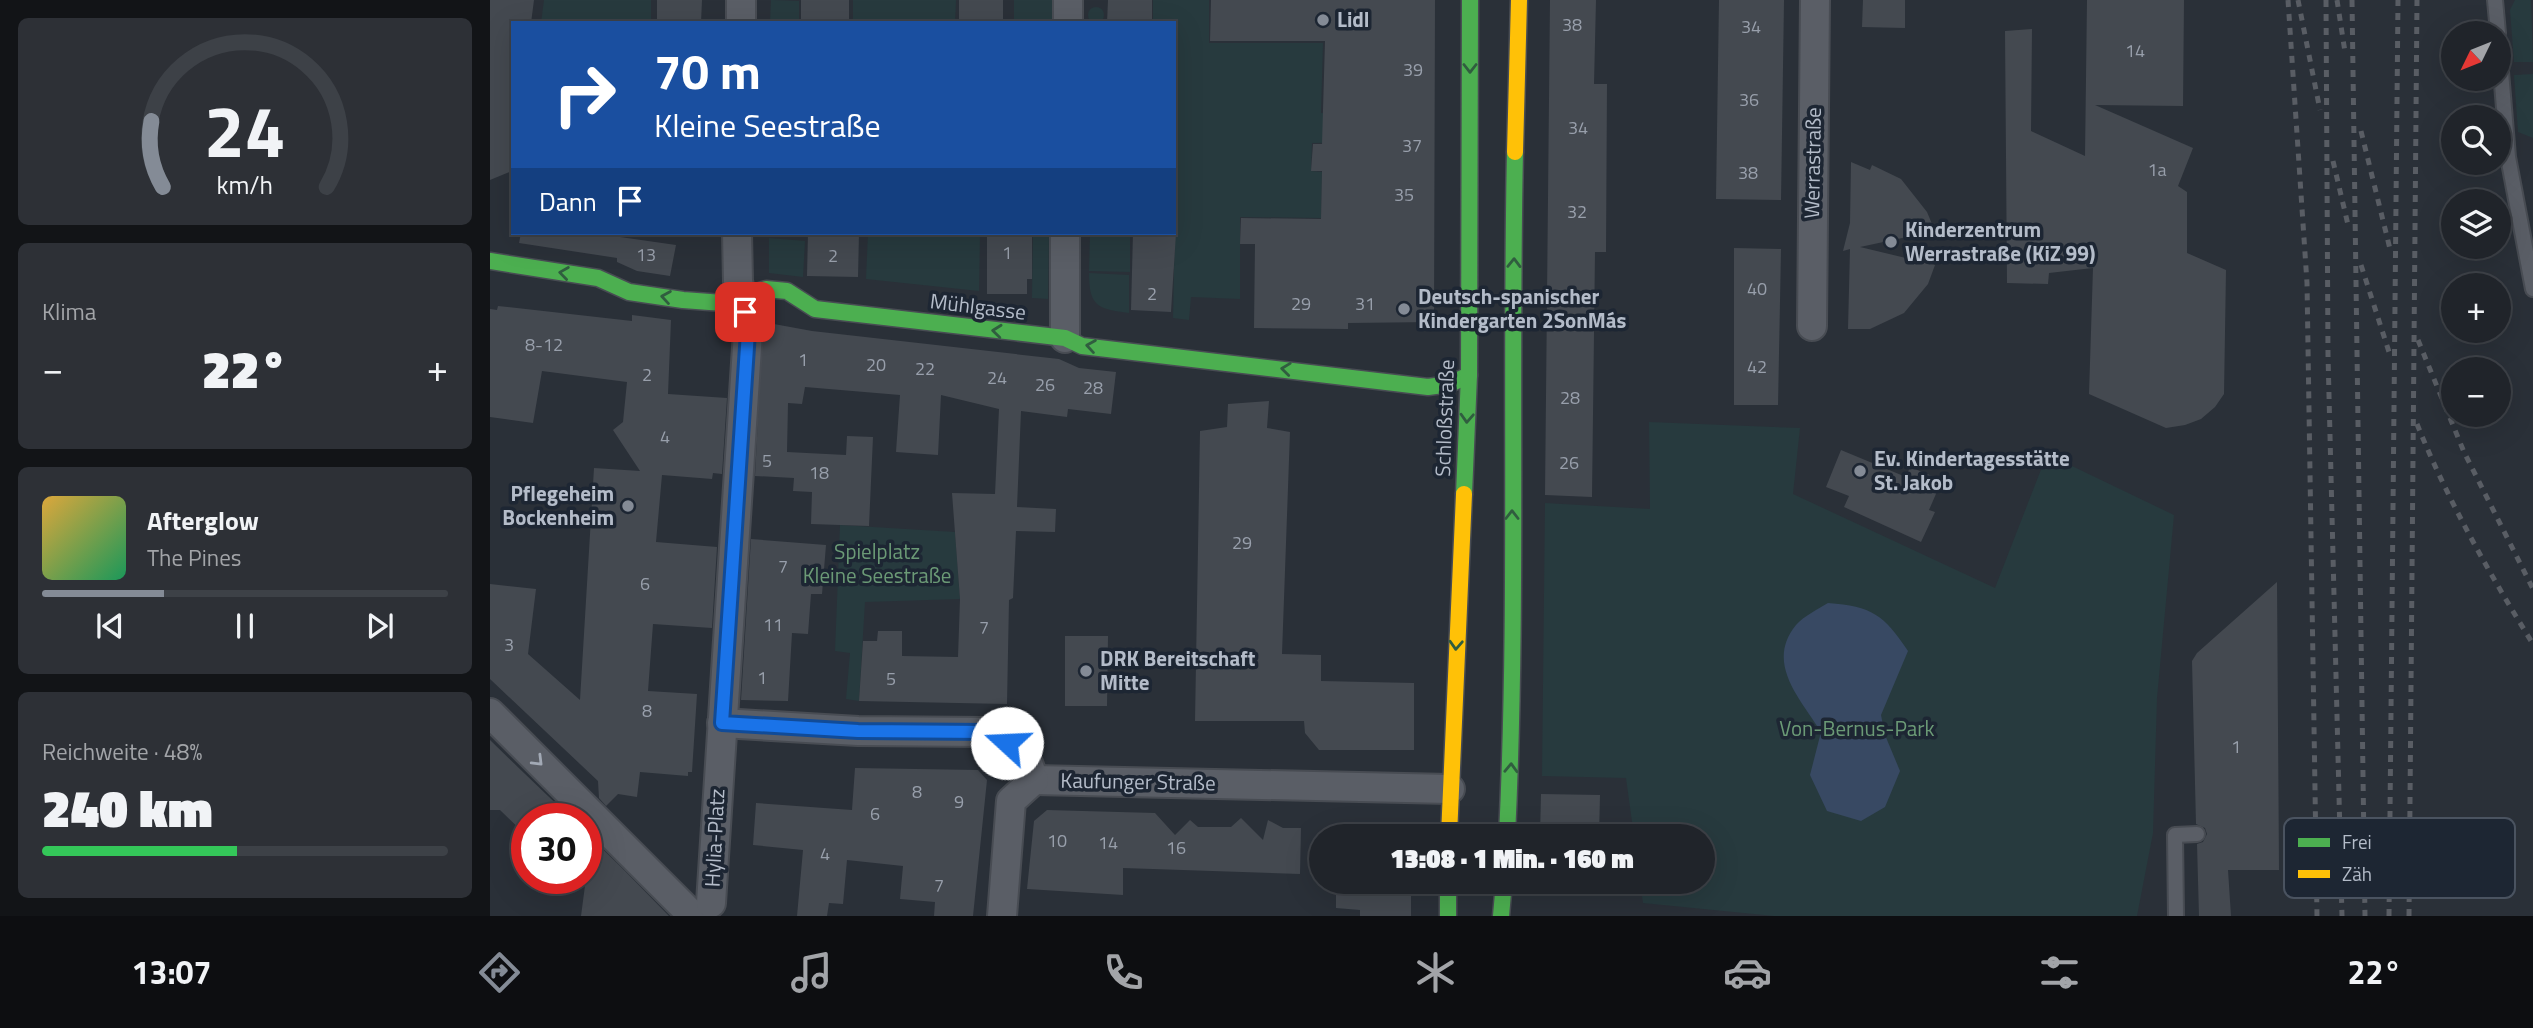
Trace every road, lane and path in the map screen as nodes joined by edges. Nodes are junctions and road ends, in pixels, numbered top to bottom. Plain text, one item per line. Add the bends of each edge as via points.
1 (741, 0) edge
2 (1068, 0) edge
3 (1470, 0) edge
4 (1519, 0) edge
5 (1815, 0) edge
6 (2495, 0) edge
7 (741, 21) edge
8 (1068, 21) edge
9 (2497, 21) edge
10 (2503, 91) edge
11 (737, 235) edge
12 (1065, 235) edge
13 (490, 261) edge
14 (2533, 289) edge
15 (742, 296) junction
16 (1812, 326) dead end
17 (1065, 338) junction
18 (1469, 375) junction
19 (490, 713) edge
20 (722, 723) junction
21 (1034, 780) junction
22 (1450, 789) junction
23 (1449, 824) edge
24 (1508, 824) edge
25 (2197, 834) dead end
26 (1448, 894) edge
27 (1503, 894) edge
28 (702, 910) edge
29 (1002, 916) edge
30 (1448, 916) edge
31 (1501, 916) edge
32 (2176, 916) edge

1 - 7 street
2 - 8 street
3 -> 18 street, Schloßstraße
24 -> 4 street
5 - 16 street, Werrastraße
6 - 9 lane
10 - 14 lane via 2508,157
11 - 15 street, Hylia-Platz
12 - 17 street
15 -> 13 street, Mühlgasse via 723,303 683,300 629,292 598,278
17 -> 15 street, Mühlgasse via 815,309 787,291 766,289
15 - 20 street, Hylia-Platz via 748,332
18 -> 17 street, Mühlgasse via 1428,387 1082,346
18 -> 22 street, Schloßstraße
19 -> 28 street
20 - 21 street, Kaufunger Straße via 988,732 1028,763
20 - 28 street, Hylia-Platz
21 - 22 street, Kaufunger Straße
21 - 29 street via 1011,801
22 - 23 street, Schloßstraße
25 - 32 lane via 2175,835
26 - 30 street
27 - 31 street

